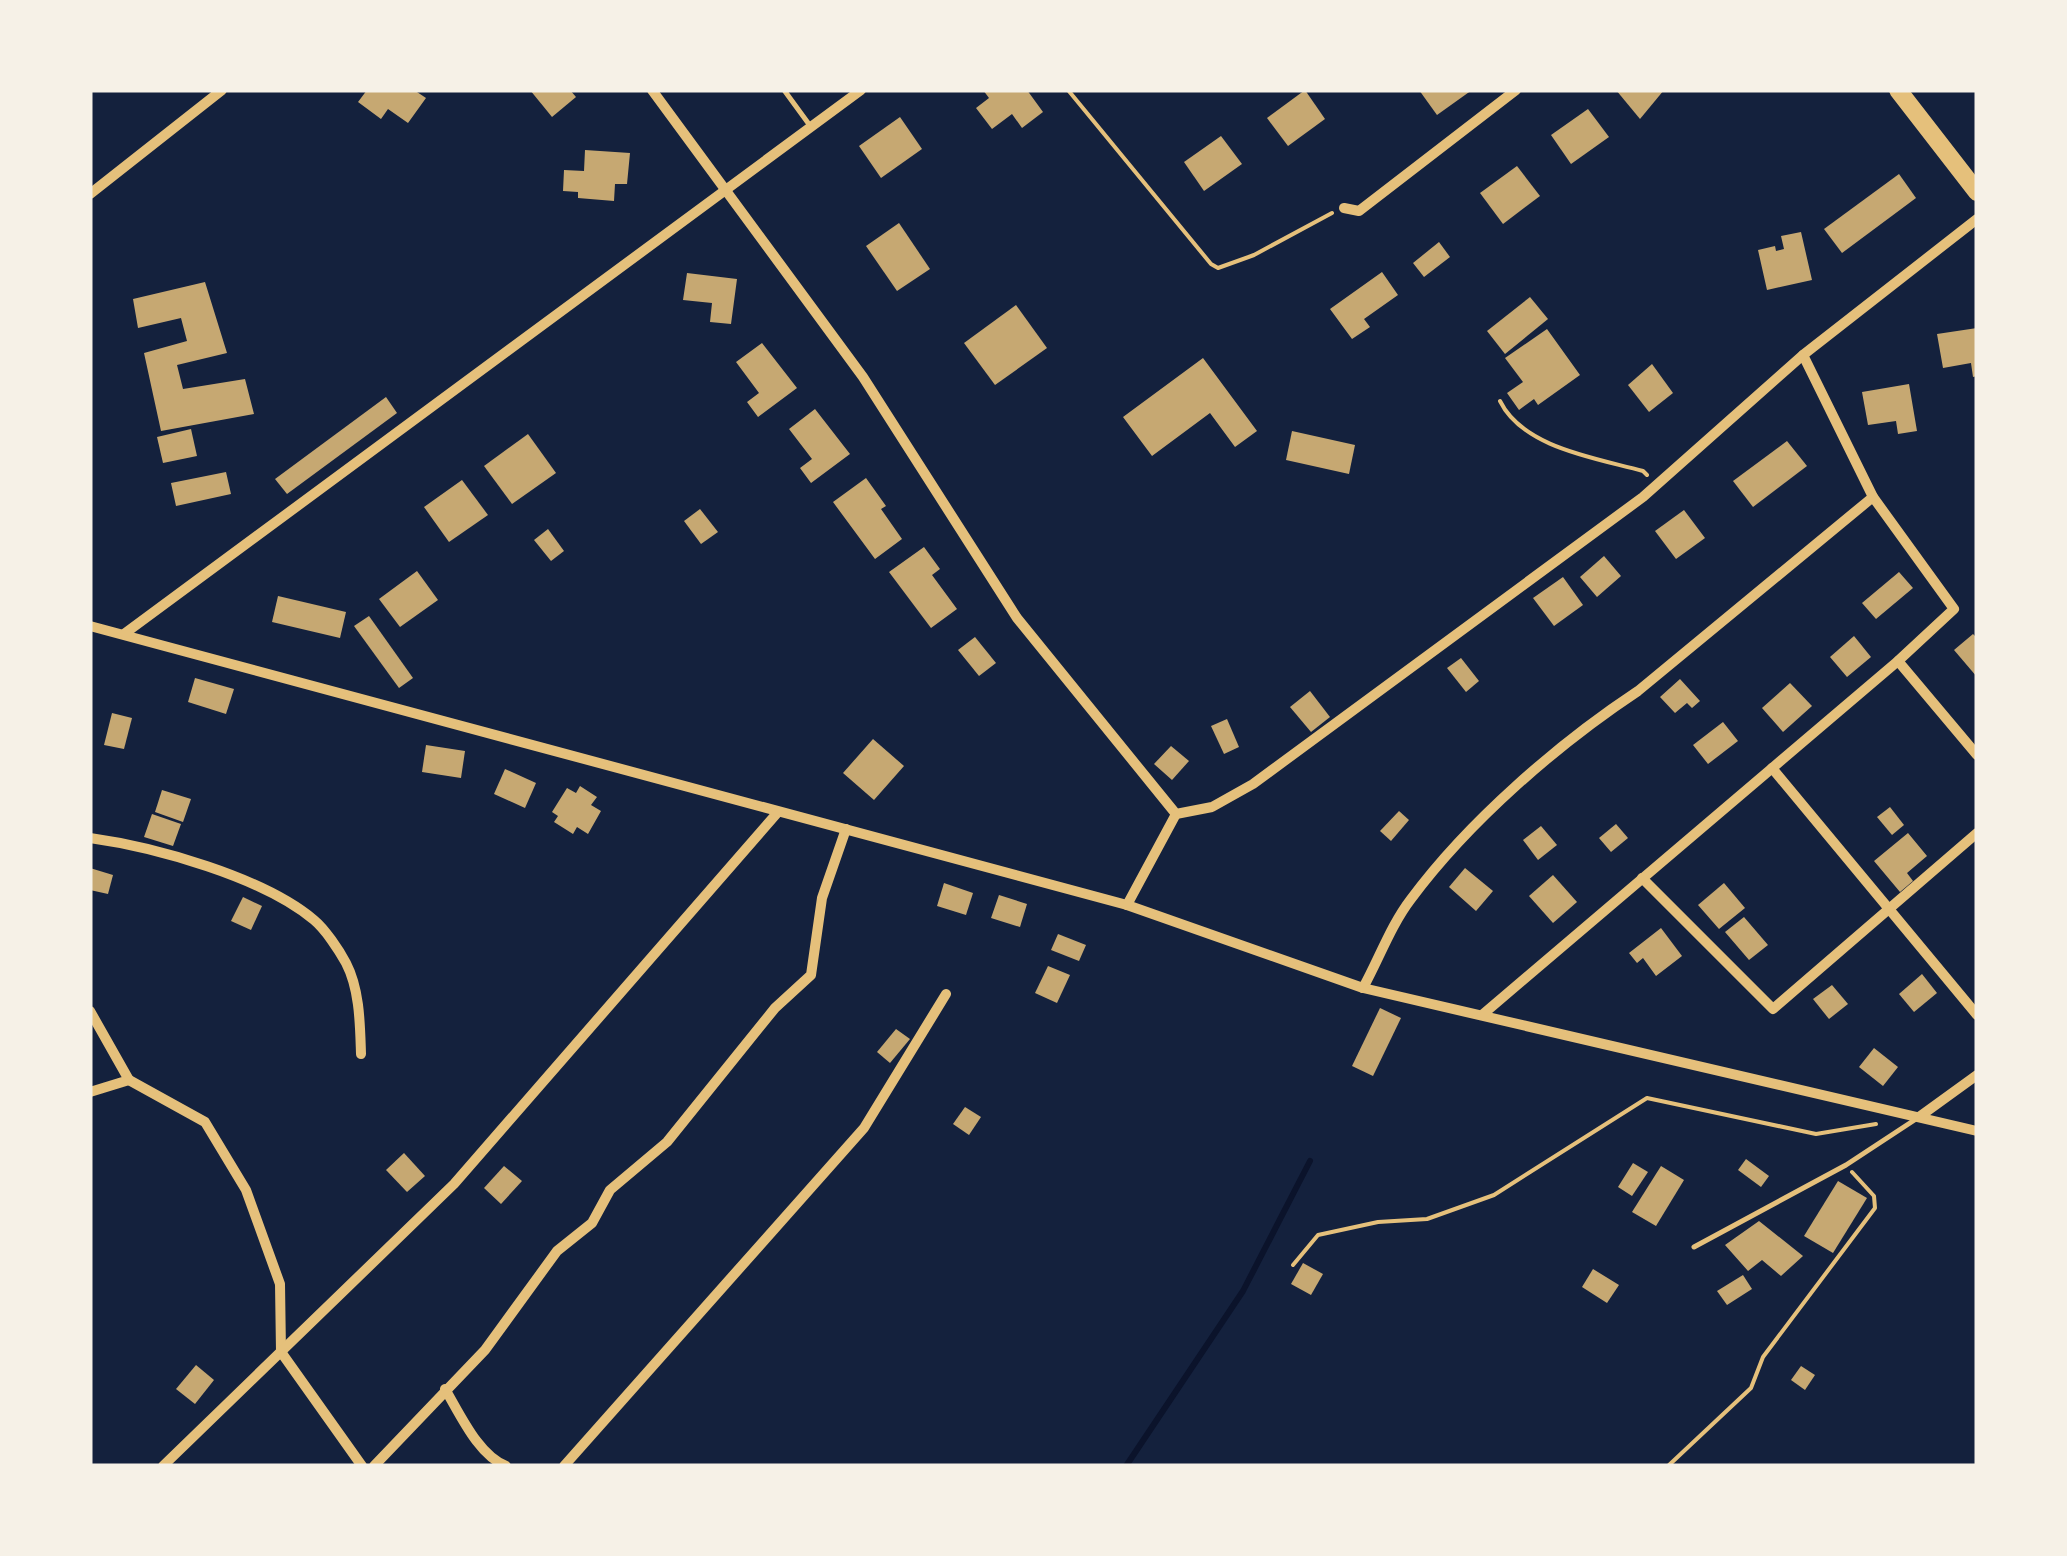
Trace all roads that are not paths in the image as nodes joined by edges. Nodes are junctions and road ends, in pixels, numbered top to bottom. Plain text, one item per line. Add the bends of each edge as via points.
1 (222, 90) edge
2 (652, 90) edge
3 (784, 90) edge
4 (861, 90) edge
5 (1516, 90) edge
6 (1898, 90) edge
7 (811, 126) junction
8 (726, 188) junction
9 (1977, 192) edge
10 (90, 194) edge
11 (1344, 208) road end
12 (1977, 220) edge
13 (1804, 355) junction
14 (1873, 496) junction
15 (90, 626) edge
16 (124, 634) junction
17 (1898, 661) junction
18 (1977, 755) edge
19 (1772, 768) junction
20 (778, 812) junction
21 (1176, 814) junction
22 (846, 829) junction
23 (1977, 832) edge
24 (90, 838) edge
25 (1642, 878) junction
26 (1127, 905) junction
27 (1890, 910) junction
28 (1364, 988) junction
29 (946, 994) dead end
30 (90, 1011) edge
31 (1482, 1015) junction
32 (1977, 1015) edge
33 (361, 1054) dead end
34 (1977, 1076) edge
35 (129, 1080) junction
36 (90, 1092) edge
37 (1919, 1117) junction
38 (1977, 1131) edge
39 (1694, 1247) dead end
40 (281, 1352) junction
41 (445, 1389) junction
42 (163, 1466) edge
43 (362, 1466) edge
44 (374, 1466) edge
45 (506, 1466) edge
46 (564, 1466) edge

1 - 10 street
2 - 8 street
3 - 7 lane
4 - 7 street
5 - 11 street via 1358,212
6 - 9 main road
7 - 8 street
8 - 16 street
8 - 21 street via 863,376 1017,618
12 - 13 street
13 - 14 street
13 - 21 street via 1658,485 1253,784 1212,807
14 - 17 street via 1954,609
14 - 28 street via 1474,824 1409,902
15 - 16 street
16 - 20 street
17 - 18 street
17 - 19 street
19 - 25 street
19 - 27 street
20 - 22 street
20 - 40 street via 454,1184
21 - 26 street
22 - 26 street
22 - 41 street via 822,898 811,974 775,1008 667,1142 610,1190 592,1223 558,1252 485,1350
23 - 27 street
24 - 33 street via 258,885 316,921 347,964
25 - 27 street via 1772,1010
25 - 31 street
26 - 28 street
27 - 32 street
28 - 31 street
29 - 46 street via 864,1128
30 - 35 street
31 - 37 street
34 - 37 street
35 - 36 street
35 - 40 street via 205,1122 246,1190 280,1284
37 - 38 street
37 - 39 lane via 1846,1165
40 - 42 street
40 - 43 street
41 - 44 street
41 - 45 street via 473,1435

